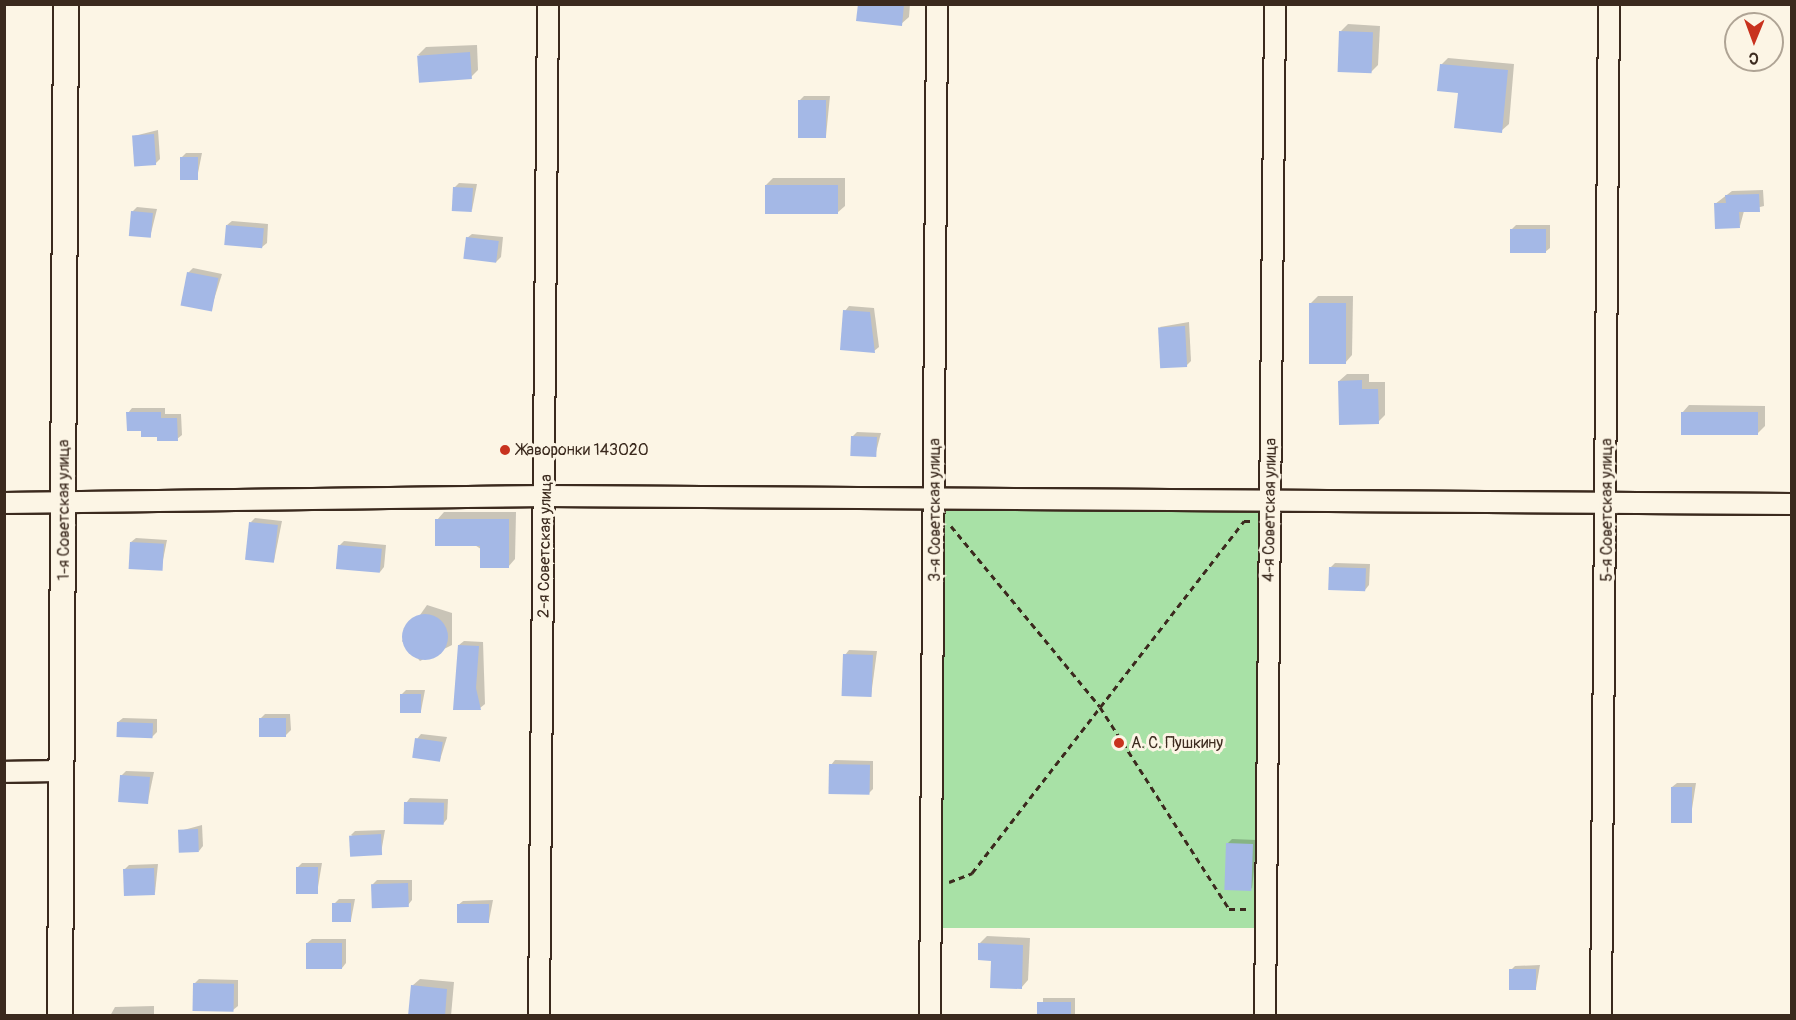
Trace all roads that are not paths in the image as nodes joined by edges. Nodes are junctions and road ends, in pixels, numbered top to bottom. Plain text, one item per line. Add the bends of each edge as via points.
1 (66, 4) edge
2 (548, 4) edge
3 (937, 4) edge
4 (1275, 4) edge
5 (1609, 4) edge
6 (546, 496) junction
7 (935, 501) junction
8 (64, 502) junction
9 (4, 503) edge
10 (1608, 503) junction
11 (1791, 504) edge
12 (1270, 511) junction
13 (62, 771) junction
14 (4, 772) edge
15 (60, 1016) edge
16 (539, 1016) edge
17 (930, 1016) edge
18 (1265, 1016) edge
19 (1601, 1016) edge

1 - 8 main road, 1-я Советская улица
2 - 6 street, 2-я Советская улица
3 - 7 street, 3-я Советская улица
4 - 12 street, 4-я Советская улица
5 - 10 street, 5-я Советская улица
6 - 7 street
6 - 8 street
6 - 16 street, 2-я Советская улица
7 - 12 street
7 - 17 street, 3-я Советская улица
8 - 9 street
8 - 13 main road, 1-я Советская улица
10 - 11 street
10 - 12 street
10 - 19 street, 5-я Советская улица
12 - 18 street, 4-я Советская улица
13 - 14 street
13 - 15 main road, 1-я Советская улица

